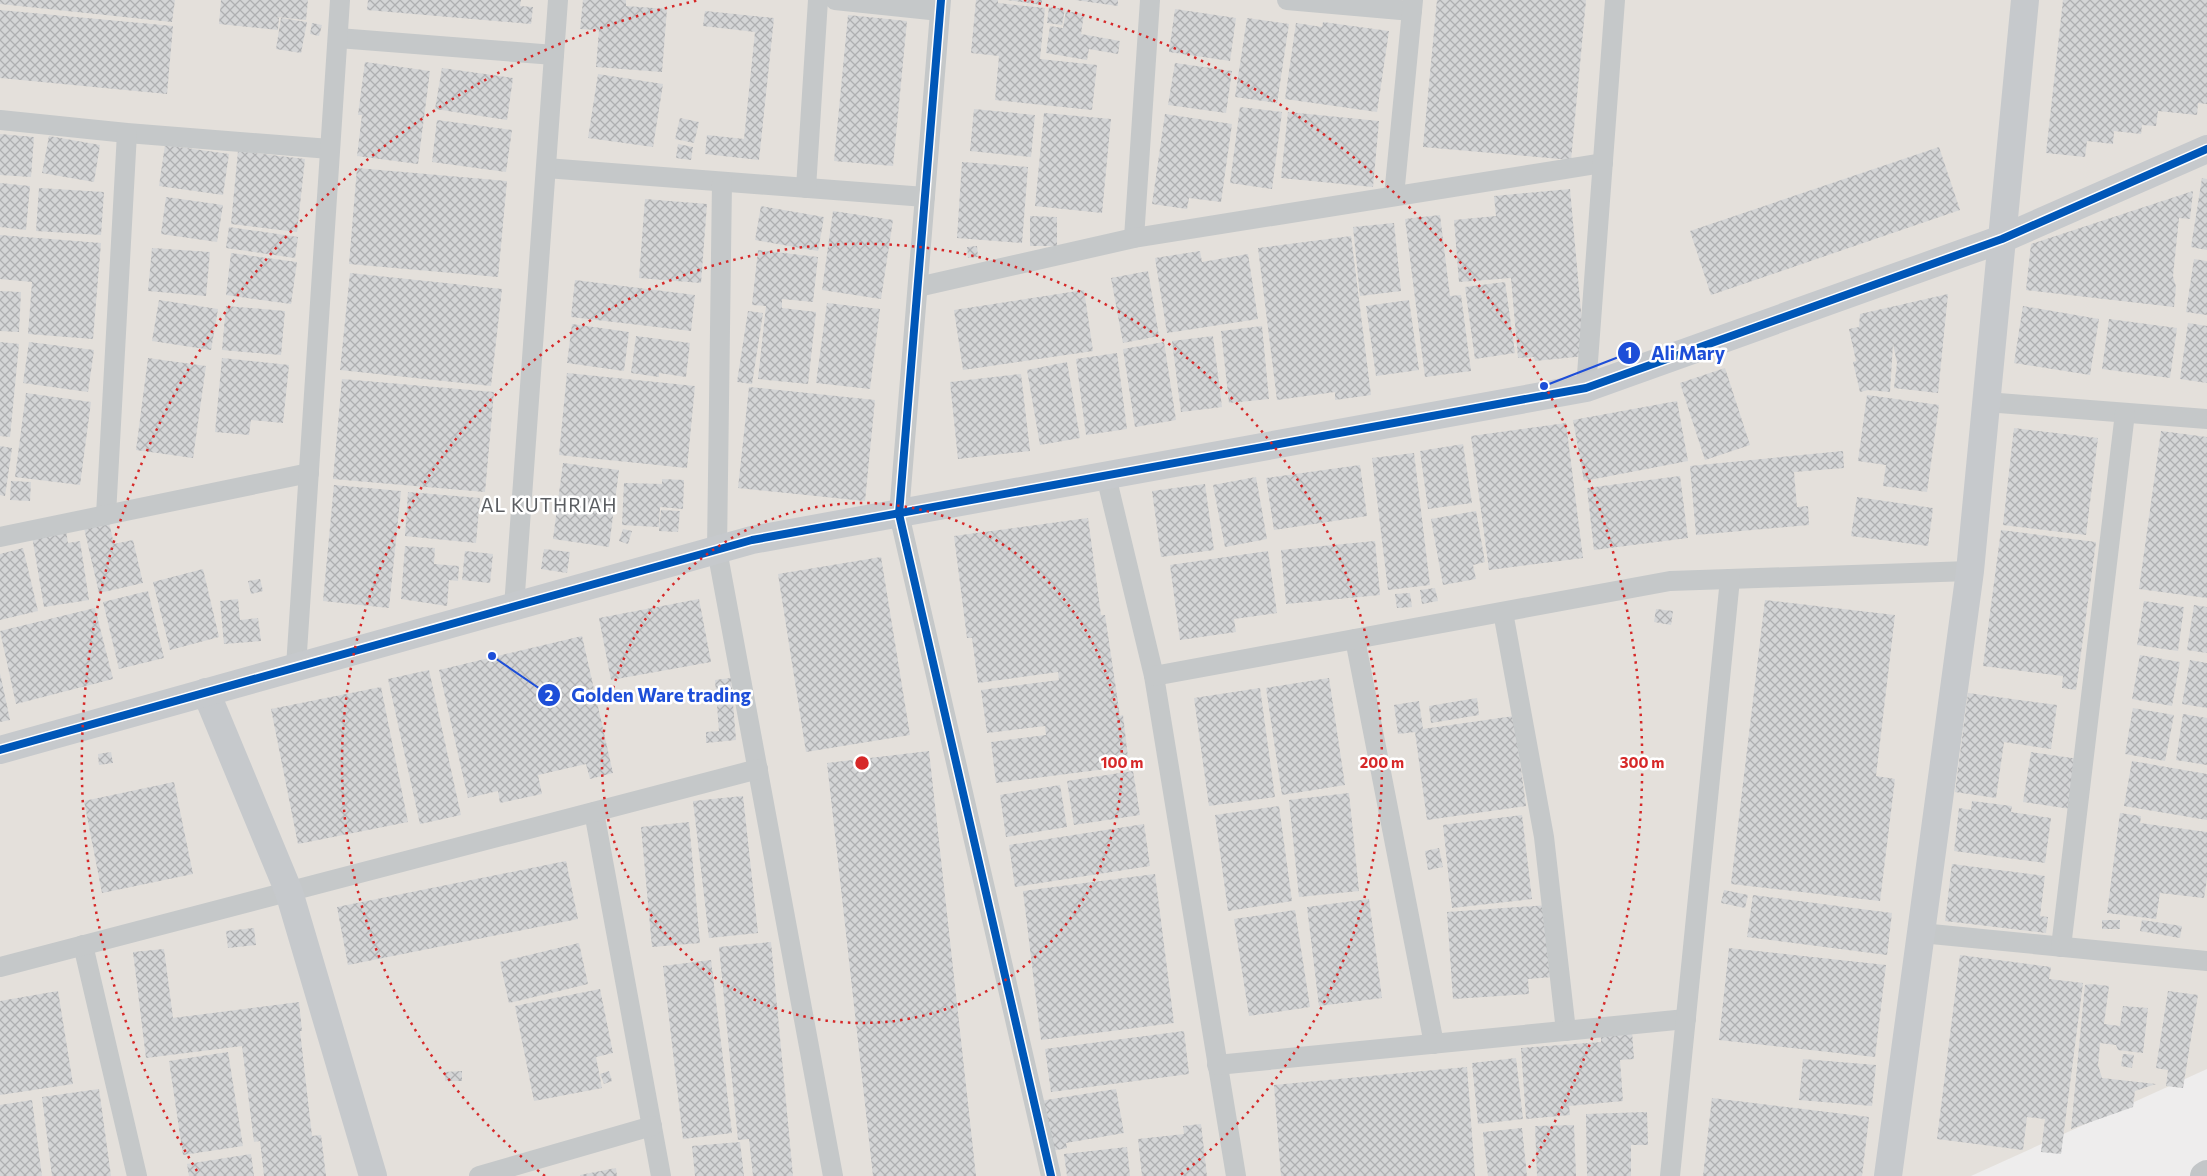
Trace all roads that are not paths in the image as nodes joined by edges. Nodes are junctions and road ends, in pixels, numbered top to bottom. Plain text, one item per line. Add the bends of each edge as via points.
1 (340, 0) edge
2 (558, 0) edge
3 (818, 0) edge
4 (835, 0) edge
5 (1150, 0) edge
6 (1287, 0) edge
7 (1615, 0) edge
8 (2025, 0) edge
9 (941, 5) edge
10 (1413, 5) edge
11 (338, 38) junction
12 (554, 55) junction
13 (0, 120) edge
14 (127, 133) junction
15 (330, 149) junction
16 (2207, 149) edge
17 (1602, 163) junction
18 (546, 168) junction
19 (722, 182) junction
20 (806, 188) junction
21 (1394, 196) junction
22 (925, 197) junction
23 (1134, 238) junction
24 (2002, 239) junction
25 (918, 287) junction
26 (1586, 388) junction
27 (1986, 402) junction
28 (2125, 412) junction
29 (2207, 419) edge
30 (309, 472) junction
31 (1106, 476) junction
32 (899, 514) junction
33 (106, 515) junction
34 (0, 537) edge
35 (717, 550) junction
36 (1970, 571) junction
37 (1730, 579) junction
38 (514, 607) junction
39 (1503, 612) junction
40 (1355, 639) junction
41 (296, 667) junction
42 (1154, 676) junction
43 (206, 692) junction
44 (0, 750) edge
45 (758, 769) junction
46 (594, 812) junction
47 (288, 892) junction
48 (1921, 933) junction
49 (83, 945) junction
50 (2061, 947) junction
51 (2207, 961) edge
52 (0, 967) edge
53 (1686, 1019) junction
54 (1566, 1031) junction
55 (1434, 1044) junction
56 (1217, 1065) junction
57 (652, 1126) junction
58 (137, 1176) edge
59 (373, 1176) edge
60 (479, 1176) edge
61 (661, 1176) edge
62 (833, 1176) edge
63 (1051, 1176) edge
64 (1236, 1176) edge
65 (1670, 1176) edge
66 (1888, 1176) edge

1 - 11 street
2 - 12 street
3 - 20 street
4 - 9 street
5 - 23 street
6 - 10 street
7 - 17 street
8 - 24 street
9 - 22 street
10 - 21 street
11 - 12 street
11 - 15 street
12 - 18 street
13 - 14 street
14 - 15 street
14 - 33 street
15 - 30 street
16 - 24 street
17 - 21 street
17 - 26 street
18 - 19 street
18 - 38 street
19 - 20 street
19 - 35 street
20 - 22 street
21 - 23 street
22 - 25 street
23 - 25 street
24 - 26 street
24 - 27 street
25 - 32 street
26 - 31 street
27 - 28 street
27 - 36 street
28 - 29 street
28 - 50 street
30 - 33 street
30 - 41 street
31 - 32 street
31 - 42 street
32 - 35 street via 752,540
32 - 63 street
33 - 34 street
35 - 38 street
35 - 45 street
36 - 37 street
36 - 48 street
37 - 39 street via 1670,581
37 - 53 street
38 - 41 street
39 - 40 street
39 - 54 street via 1544,837
40 - 42 street
40 - 55 street
41 - 43 street
42 - 56 street
43 - 44 street
43 - 47 street
45 - 46 street
45 - 62 street
46 - 47 street
46 - 57 street
47 - 49 street
47 - 59 street
48 - 50 street
48 - 66 street
49 - 52 street
49 - 58 street
50 - 51 street
53 - 54 street
53 - 65 street
54 - 55 street
55 - 56 street
56 - 64 street
57 - 60 street
57 - 61 street

